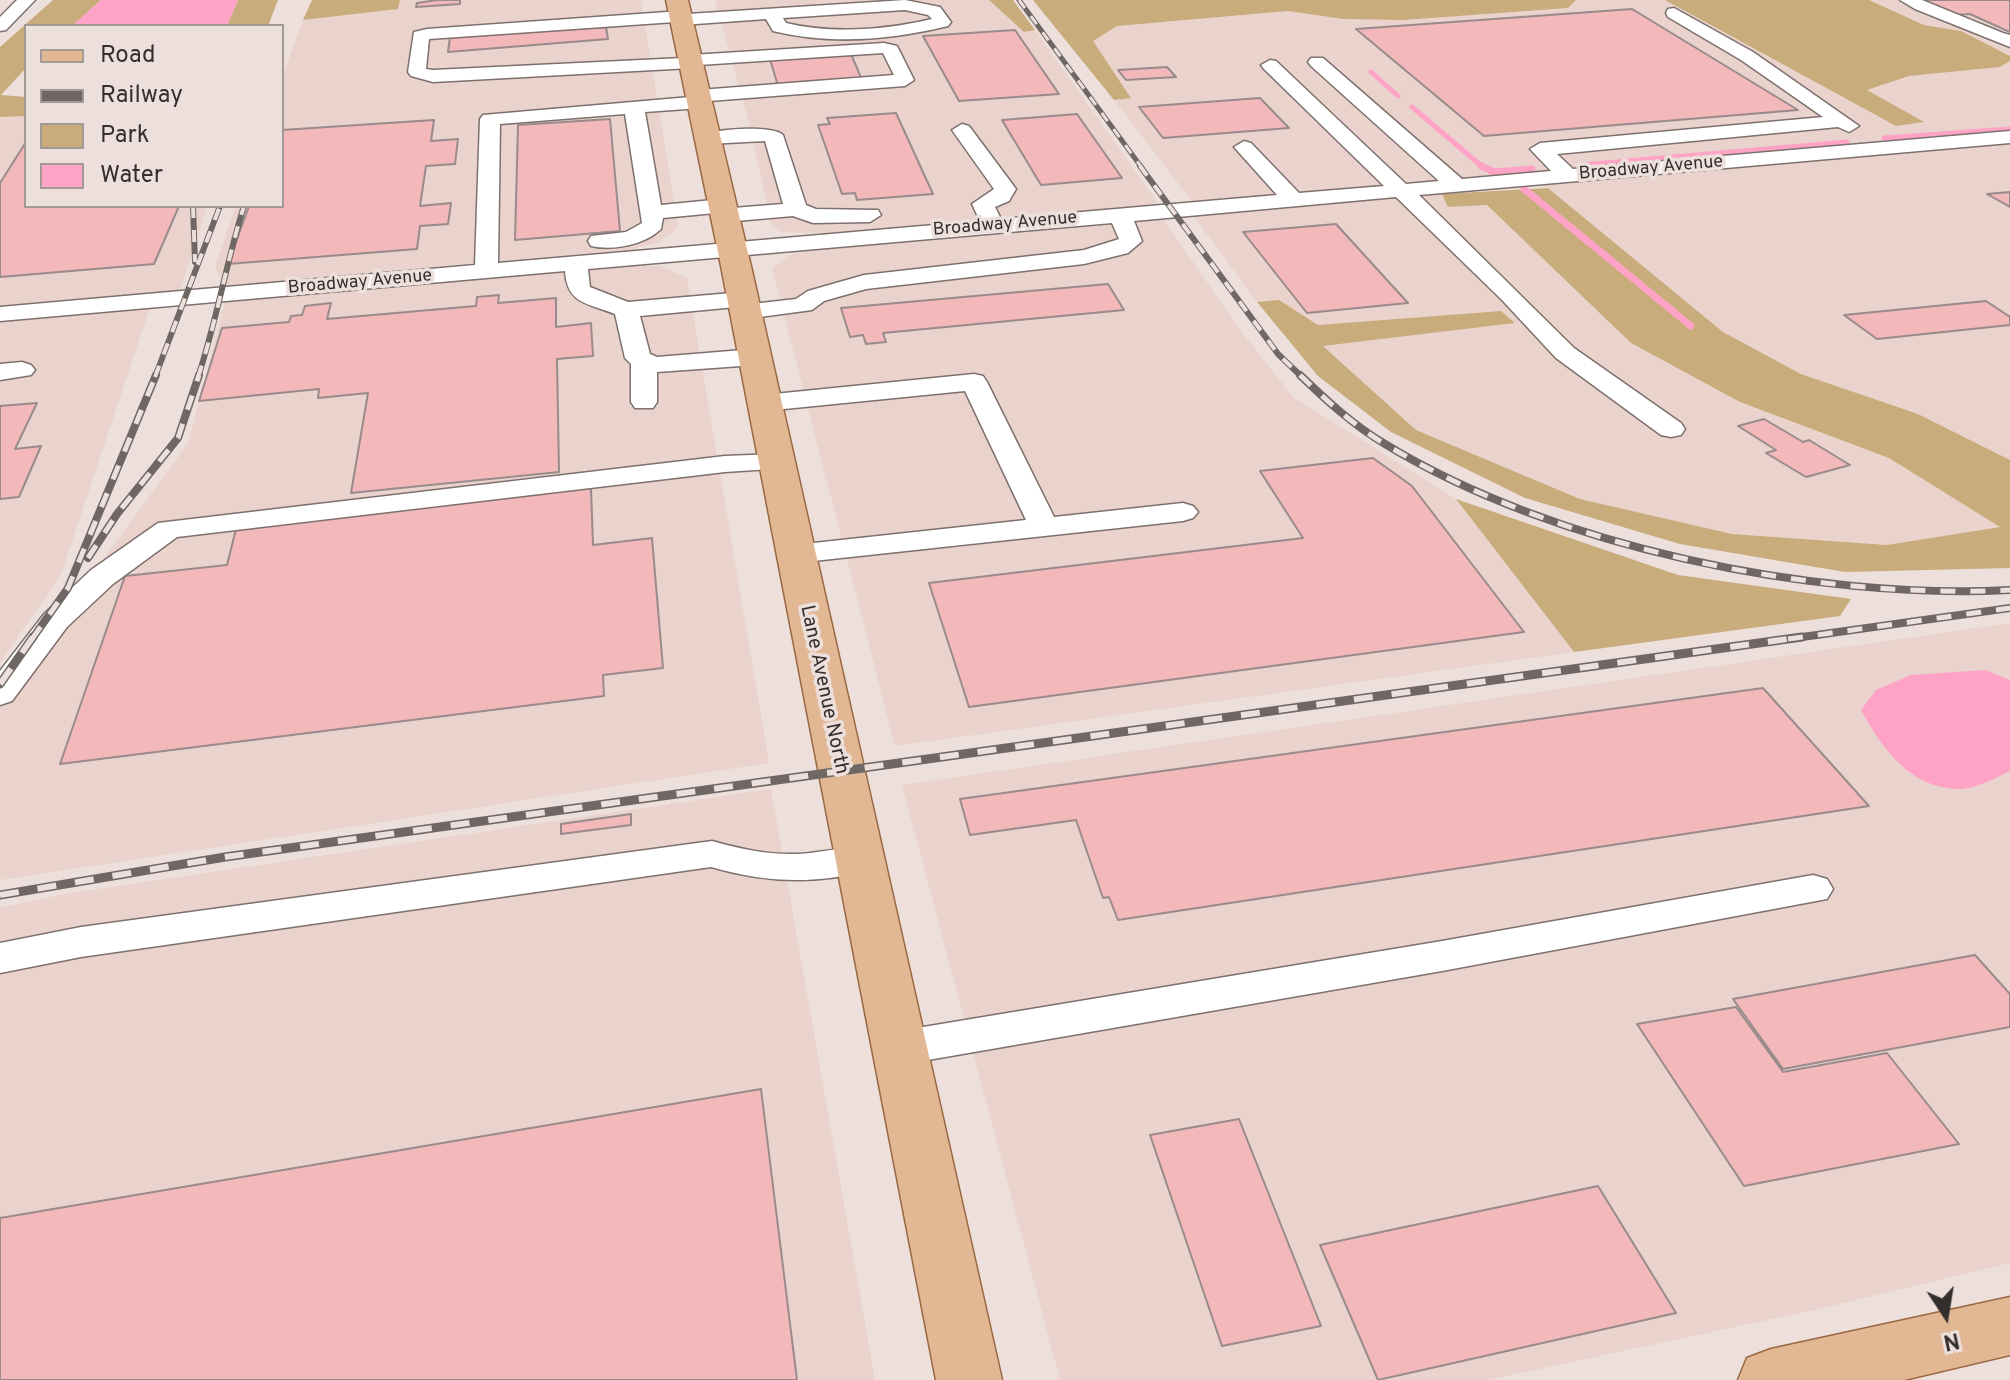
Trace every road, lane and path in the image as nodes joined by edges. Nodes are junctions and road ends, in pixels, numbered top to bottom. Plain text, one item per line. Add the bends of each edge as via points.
1 (27, 0) edge
2 (735, 0) edge
3 (747, 0) edge
4 (1908, 0) edge
5 (679, 10) edge
6 (1674, 13) dead end
7 (772, 14) junction
8 (0, 26) edge
9 (2010, 42) edge
10 (691, 62) junction
11 (1317, 62) dead end
12 (1270, 65) dead end
13 (905, 80) junction
14 (915, 98) dead end
15 (634, 107) junction
16 (780, 108) dead end
17 (702, 112) junction
18 (1843, 121) junction
19 (962, 130) dead end
20 (2010, 137) edge
21 (1244, 147) dead end
22 (1883, 148) junction
23 (1568, 176) junction
24 (1457, 186) junction
25 (1402, 191) junction
26 (1091, 195) dead end
27 (1353, 195) junction
28 (1029, 200) dead end
29 (1293, 200) junction
30 (1251, 204) junction
31 (976, 205) junction
32 (796, 209) junction
33 (724, 210) junction
34 (651, 212) junction
35 (895, 212) dead end
36 (1113, 216) junction
37 (993, 226) junction
38 (733, 249) junction
39 (487, 261) junction
40 (576, 263) junction
41 (744, 305) junction
42 (626, 310) junction
43 (0, 314) edge
44 (755, 357) junction
45 (644, 363) junction
46 (644, 402) dead end
47 (764, 403) junction
48 (1671, 429) dead end
49 (776, 462) junction
50 (1183, 512) dead end
51 (1044, 527) junction
52 (795, 554) junction
53 (0, 694) edge
54 (859, 860) junction
55 (1813, 889) dead end
56 (0, 958) edge
57 (899, 1048) junction
58 (2010, 1326) edge
59 (1907, 1366) edge
60 (969, 1380) edge
61 (1771, 1380) edge

1 - 8 street
2 - 3 street
2 - 5 street
4 - 9 street
5 - 7 street
5 - 10 main road, Lane Avenue North
5 - 10 street via 427,34 420,36 417,72 433,76
6 - 18 street
7 - 7 street via 905,5 934,11 942,22 817,34 779,27
10 - 13 street via 884,48 891,50
10 - 17 main road, Lane Avenue North
11 - 24 street
12 - 25 street
13 - 14 street
13 - 17 street
15 - 17 street
15 - 34 street
15 - 39 street via 490,119
16 - 17 street
17 - 32 street via 773,135
17 - 33 main road, Lane Avenue North
18 - 22 street
18 - 23 street via 1540,149
19 - 31 street via 1005,189 1001,196
20 - 22 street, Broadway Avenue
21 - 29 street
22 - 23 street, Broadway Avenue
23 - 24 street, Broadway Avenue
24 - 25 street, Broadway Avenue
25 - 27 street, Broadway Avenue
25 - 48 street via 1565,353
26 - 36 street
27 - 29 street, Broadway Avenue
27 - 30 street via 1369,212 1266,221
28 - 31 street
29 - 30 street, Broadway Avenue
30 - 36 street, Broadway Avenue
31 - 37 street
32 - 33 street
32 - 35 street via 832,218
33 - 34 street
33 - 38 main road, Lane Avenue North
34 - 39 street via 653,224 647,231 626,239
36 - 37 street, Broadway Avenue
36 - 41 street via 1131,241 1084,257 864,282 803,305
37 - 38 street, Broadway Avenue
38 - 40 street, Broadway Avenue
38 - 41 main road, Lane Avenue North
39 - 40 street, Broadway Avenue
39 - 43 street, Broadway Avenue
40 - 42 street via 582,293
41 - 42 street
41 - 44 main road, Lane Avenue North
42 - 45 street via 638,358
44 - 45 street
44 - 47 main road, Lane Avenue North
45 - 46 street
47 - 49 main road, Lane Avenue North
47 - 51 street via 974,382
49 - 52 main road, Lane Avenue North
49 - 53 street via 169,529 102,577 56,620
50 - 51 street
51 - 52 street
52 - 54 main road, Lane Avenue North
54 - 56 street via 781,871 712,854 81,942
54 - 57 main road, Lane Avenue North
55 - 57 street
57 - 60 main road, Lane Avenue North
58 - 59 main road
59 - 61 main road

